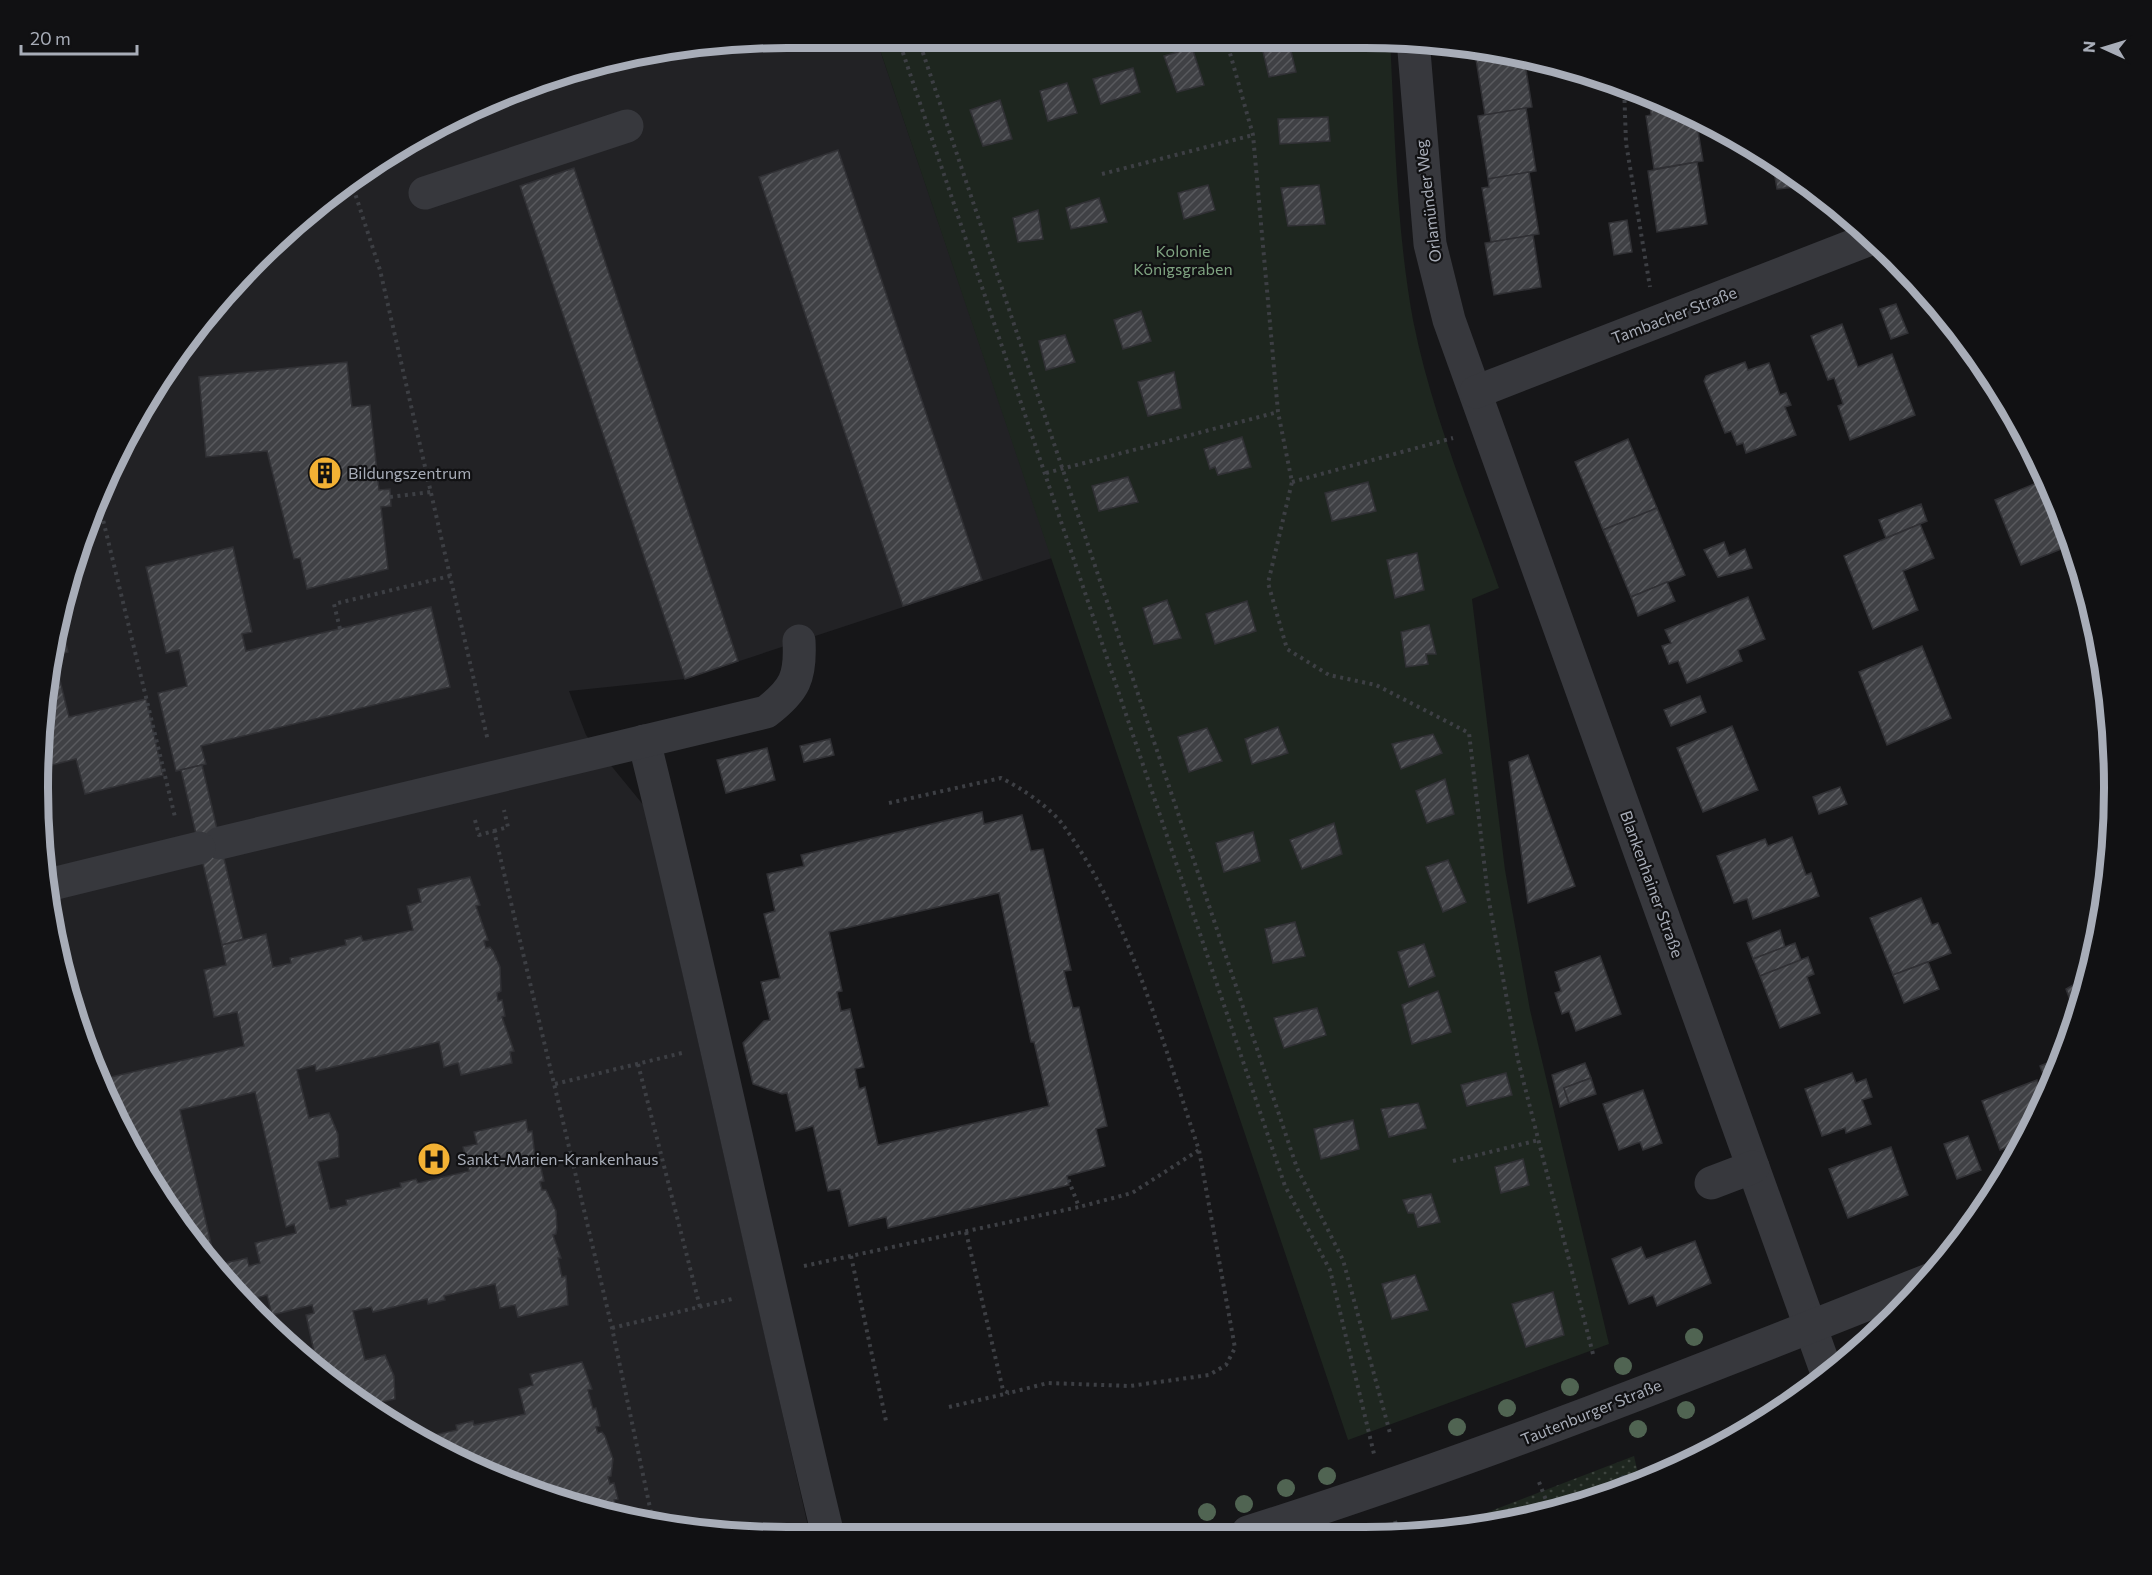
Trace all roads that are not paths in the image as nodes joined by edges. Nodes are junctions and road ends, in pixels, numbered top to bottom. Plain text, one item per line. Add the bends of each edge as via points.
1 (1414, 50) edge
2 (627, 126) dead end
3 (425, 193) dead end
4 (1863, 242) edge
5 (1476, 392) junction
6 (799, 641) dead end
7 (644, 741) junction
8 (54, 884) edge
9 (1753, 1167) junction
10 (1711, 1183) dead end
11 (1909, 1287) edge
12 (1809, 1326) junction
13 (1824, 1366) edge
14 (826, 1527) edge
15 (1264, 1527) edge

1 - 5 street, Orlamünder Weg via 1430,244 1449,320
2 - 3 street
4 - 5 street, Tambacher Straße
5 - 9 street, Blankenhainer Straße
6 - 7 street via 801,667 780,701 766,712
7 - 8 street
7 - 14 street via 674,857
9 - 10 street
9 - 12 street, Blankenhainer Straße
11 - 12 street, Tautenburger Straße
12 - 13 street, Blankenhainer Straße
12 - 15 street, Tautenburger Straße via 1520,1441

